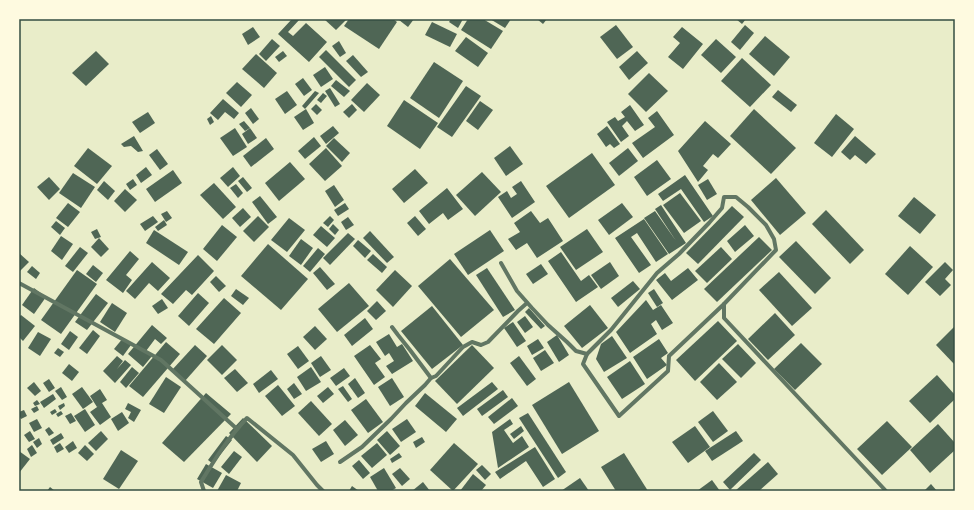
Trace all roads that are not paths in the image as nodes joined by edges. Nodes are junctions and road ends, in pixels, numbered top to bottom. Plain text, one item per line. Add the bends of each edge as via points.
1 (501, 263) dead end
2 (19, 283) edge
3 (527, 303) junction
4 (724, 304) junction
5 (392, 327) dead end
6 (587, 354) junction
7 (431, 378) junction
8 (237, 429) junction
9 (340, 462) dead end
10 (204, 491) edge
11 (323, 491) edge
12 (886, 491) edge

1 - 3 street
2 - 8 street via 161,360
3 - 6 street via 576,351
3 - 7 street via 488,342 481,345 472,342 463,347 436,376
4 - 6 street via 669,356 668,371 618,416 583,364
4 - 6 street via 776,250 774,239 766,225 736,197 724,197 722,208 709,223 657,273 611,330
4 - 12 street via 724,318
5 - 7 street
7 - 9 street via 362,447
8 - 10 street via 201,482
8 - 11 street via 247,418 293,455

